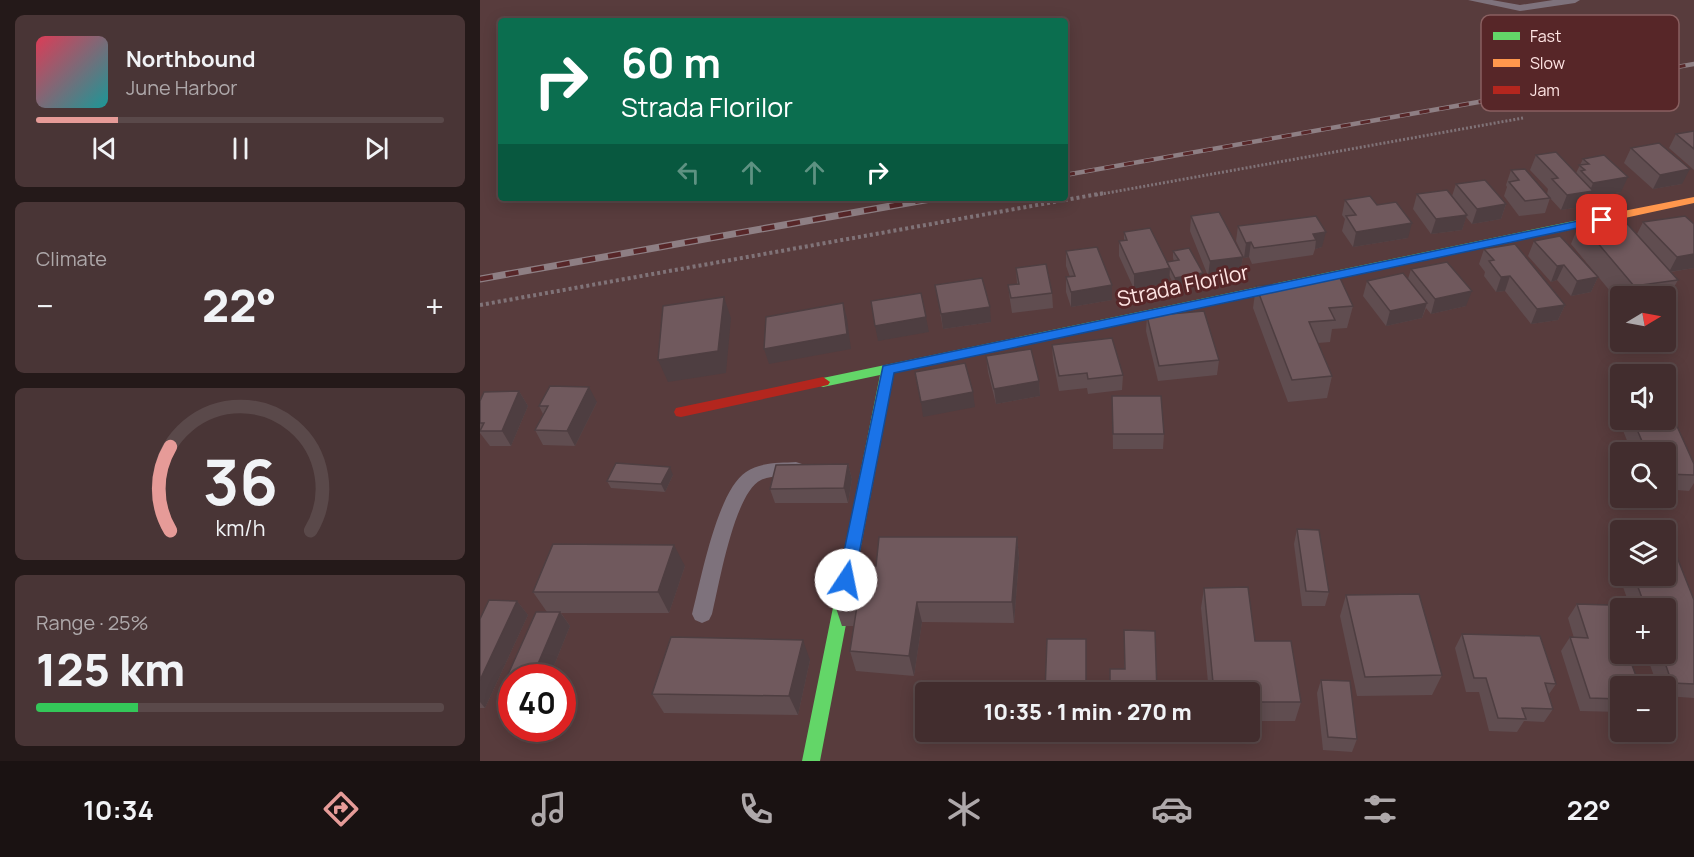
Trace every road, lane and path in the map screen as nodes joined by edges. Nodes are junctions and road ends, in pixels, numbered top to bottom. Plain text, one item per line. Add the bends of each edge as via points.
1 (1473, 0) edge
2 (1575, 0) edge
3 (1523, 118) dead end
4 (1068, 200) edge
5 (1694, 200) edge
6 (1060, 201) edge
7 (480, 305) edge
8 (888, 369) junction
9 (681, 412) dead end
10 (846, 468) edge
11 (868, 468) junction
12 (812, 469) edge
13 (702, 614) dead end
14 (811, 761) edge

1 - 2 lane via 1520,8
3 - 4 path
5 - 8 street, Strada Florilor
6 - 7 path
8 - 9 street, Strada Florilor
8 - 11 street
10 - 11 lane
11 - 14 street
12 - 13 lane via 778,470 751,477 734,498

